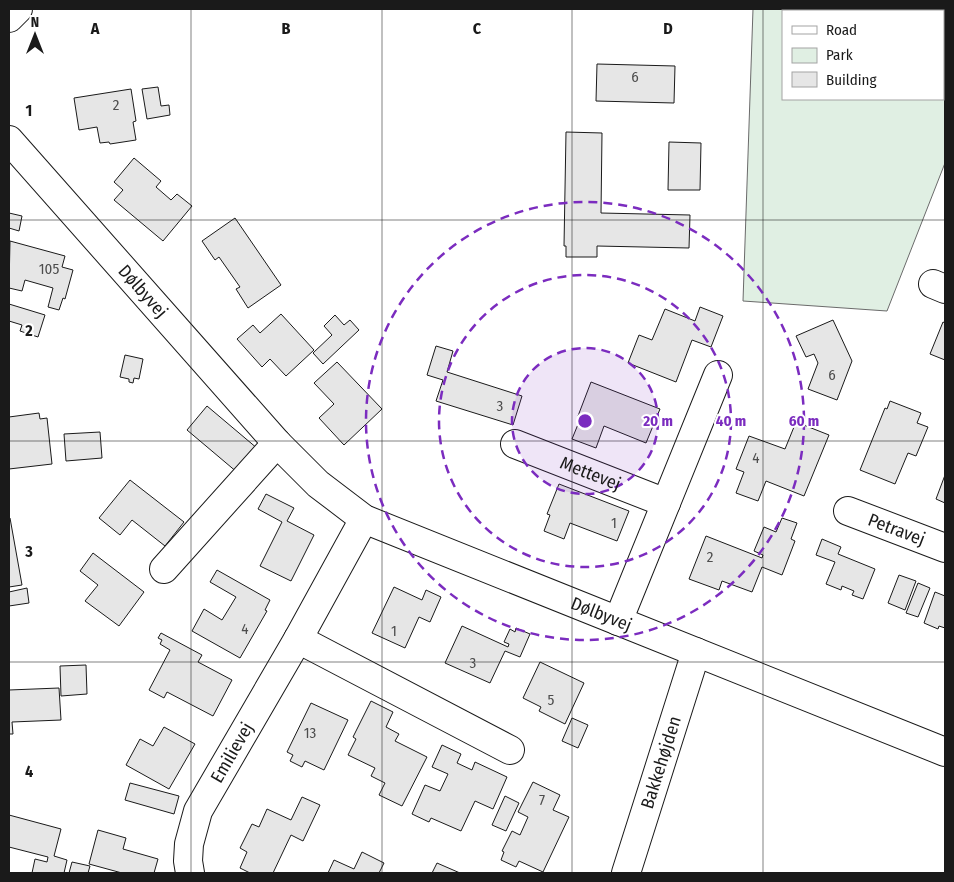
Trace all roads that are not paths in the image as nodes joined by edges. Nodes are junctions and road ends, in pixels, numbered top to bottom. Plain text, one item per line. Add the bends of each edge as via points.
1 (18, 9) edge
2 (9, 18) edge
3 (9, 140) edge
4 (718, 375) dead end
5 (277, 443) junction
6 (515, 444) dead end
7 (666, 503) junction
8 (848, 511) dead end
9 (364, 519) junction
10 (945, 548) edge
11 (164, 569) dead end
12 (618, 621) junction
13 (298, 639) junction
14 (696, 652) junction
15 (510, 750) dead end
16 (945, 752) edge
17 (190, 873) edge
18 (626, 873) edge

1 - 2 street
3 - 5 street, Dølbyvej
4 - 7 street
5 - 9 street, Dølbyvej via 318,484
5 - 11 street
6 - 7 street, Mettevej
7 - 12 street
8 - 10 street, Petravej
9 - 12 street, Dølbyvej
9 - 13 street, Emilievej
12 - 14 street, Dølbyvej
13 - 15 street
13 - 17 street, Emilievej via 198,811 189,844
14 - 16 street, Dølbyvej
14 - 18 street, Bakkehøjden

